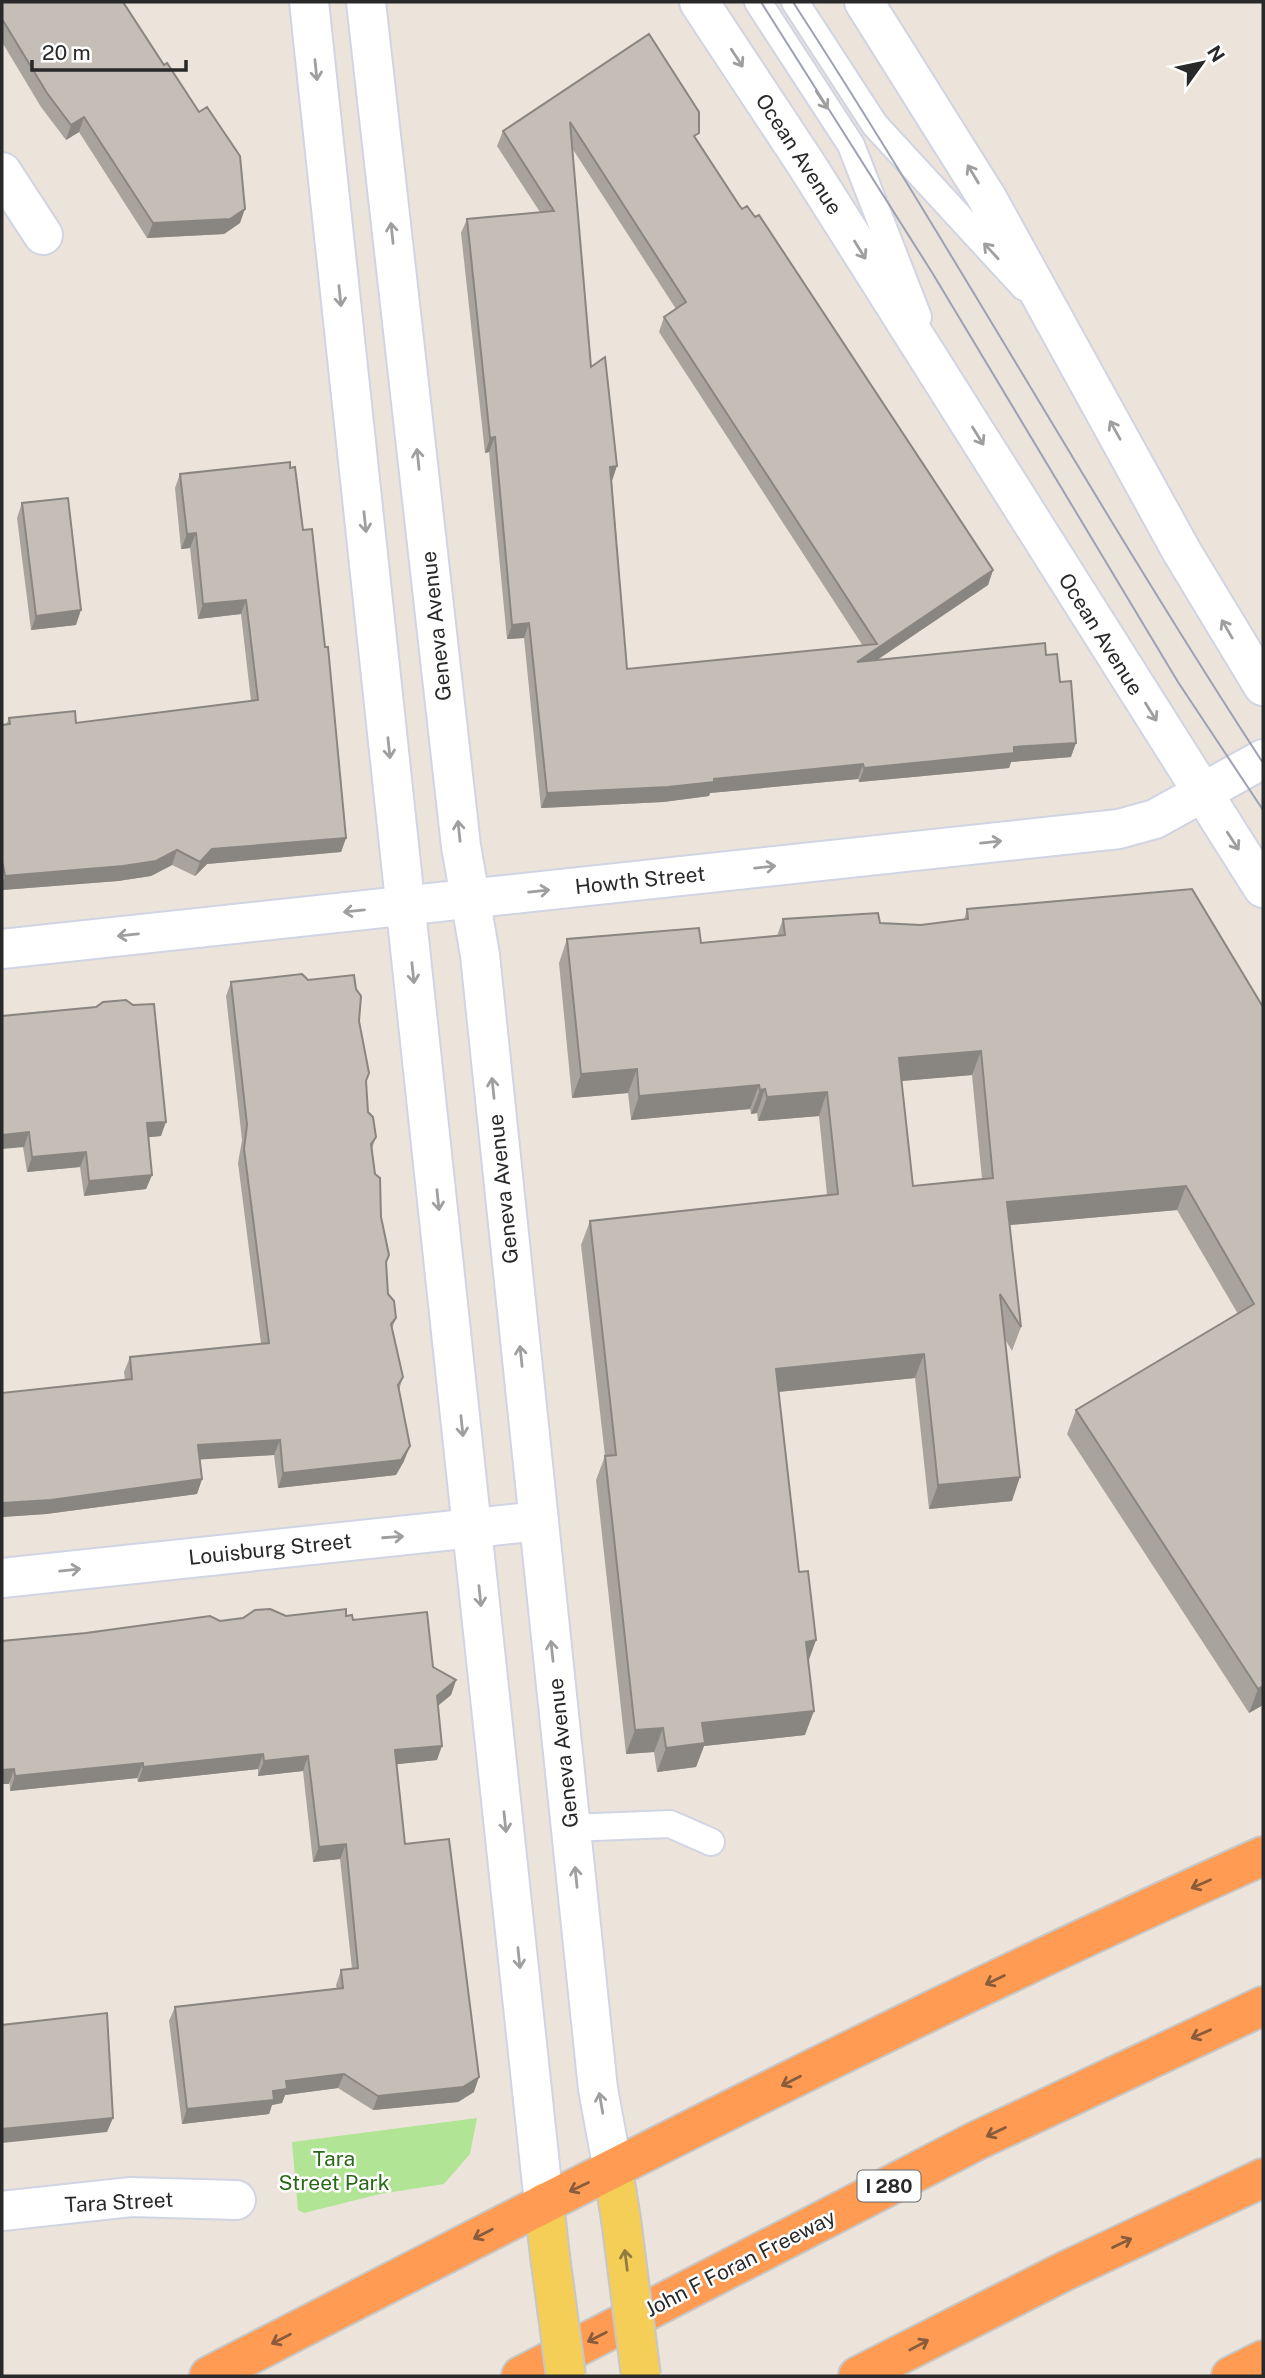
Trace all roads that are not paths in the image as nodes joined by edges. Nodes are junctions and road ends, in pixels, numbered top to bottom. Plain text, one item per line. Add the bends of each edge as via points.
1 (309, 2) edge
2 (366, 2) edge
3 (699, 2) edge
4 (758, 2) edge
5 (795, 2) edge
6 (864, 2) edge
7 (2, 172) edge
8 (43, 236) dead end
9 (1054, 319) junction
10 (942, 378) junction
11 (1263, 686) edge
12 (1263, 759) edge
13 (1203, 795) junction
14 (1263, 888) edge
15 (471, 898) junction
16 (406, 906) junction
17 (2, 949) edge
18 (539, 1521) junction
19 (473, 1528) junction
20 (2, 1578) edge
21 (570, 1828) junction
22 (711, 1842) dead end
23 (1263, 1856) edge
24 (1263, 2006) edge
25 (613, 2170) junction
26 (1263, 2178) edge
27 (236, 2200) dead end
28 (544, 2203) junction
29 (2, 2211) edge
30 (1263, 2360) edge
31 (209, 2376) edge
32 (521, 2376) edge
33 (566, 2376) edge
34 (641, 2376) edge
35 (858, 2376) edge
36 (1231, 2376) edge

1 -> 16 main road
15 -> 2 main road, Geneva Avenue via 461,846
3 -> 10 main road, Ocean Avenue
4 -> 10 lane, Ocean Avenue via 851,145
9 -> 5 lane via 875,125
9 -> 6 main road via 987,198
7 - 8 main road
11 -> 9 main road via 1182,552
10 -> 13 main road, Ocean Avenue
12 - 13 main road, Howth Street
13 -> 14 main road, Ocean Avenue
15 -> 13 main road, Howth Street via 1119,829 1155,819
15 - 16 main road, Howth Street
18 -> 15 main road, Geneva Avenue
16 -> 17 main road, Howth Street
16 -> 19 main road
18 - 19 main road, Louisburg Street
21 -> 18 main road, Geneva Avenue
20 -> 19 main road, Louisburg Street
19 -> 28 main road
21 - 22 lane via 670,1824
25 -> 21 main road, Geneva Avenue via 598,2089
23 -> 25 highway via 1118,1921
24 -> 32 highway, John F Foran Freeway / I 280 via 976,2141
25 -> 28 highway
34 -> 25 main road, Geneva Avenue, bridge
35 -> 26 highway
27 - 29 main road, Tara Street via 131,2197
28 -> 31 highway
28 - 33 main road, bridge
30 - 36 highway

